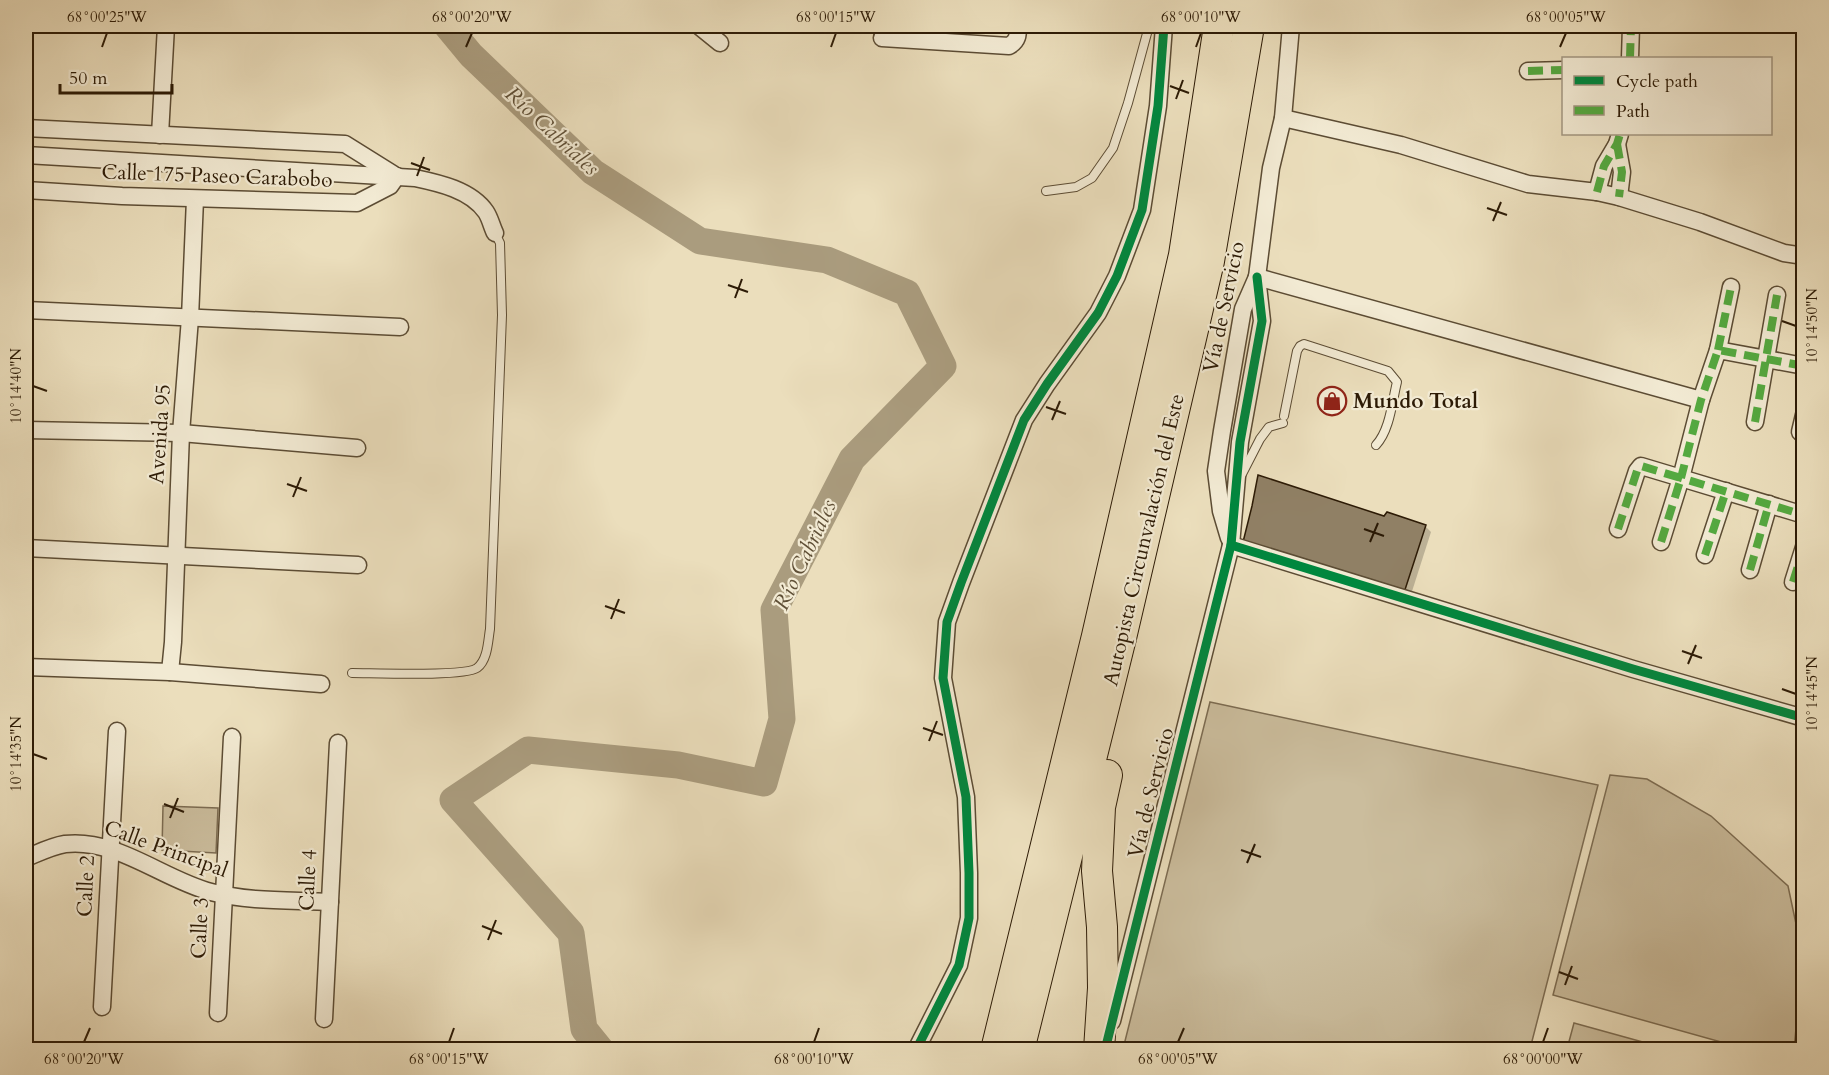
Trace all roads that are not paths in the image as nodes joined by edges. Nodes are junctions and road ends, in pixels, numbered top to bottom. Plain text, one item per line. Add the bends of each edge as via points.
1 (166, 26) edge
2 (699, 26) edge
3 (1018, 26) edge
4 (1149, 26) edge
5 (1164, 26) edge
6 (1220, 26) edge
7 (1249, 26) edge
8 (1291, 26) edge
9 (1631, 26) edge
10 (882, 38) dead end
11 (720, 43) dead end
12 (1630, 57) edge
13 (1562, 70) edge
14 (1528, 71) dead end
15 (1283, 118) junction
16 (26, 128) edge
17 (160, 135) junction
18 (1618, 139) edge
19 (26, 155) edge
20 (397, 176) junction
21 (26, 190) edge
22 (1046, 191) dead end
23 (1597, 192) junction
24 (1619, 197) junction
25 (195, 199) junction
26 (495, 233) joint
27 (1803, 256) edge
28 (1257, 277) junction
29 (1731, 287) dead end
30 (1777, 295) dead end
31 (26, 310) edge
32 (190, 318) junction
33 (400, 327) dead end
34 (1718, 350) junction
35 (1766, 359) junction
36 (1803, 366) edge
37 (1229, 390) junction
38 (1701, 400) junction
39 (1247, 403) junction
40 (1803, 416) edge
41 (1755, 422) dead end
42 (26, 430) edge
43 (1222, 430) junction
44 (1800, 432) dead end
45 (181, 433) junction
46 (1240, 442) junction
47 (1376, 445) dead end
48 (357, 448) dead end
49 (1681, 478) junction
50 (1238, 482) junction
51 (1726, 491) junction
52 (1769, 504) junction
53 (1803, 515) edge
54 (1618, 529) dead end
55 (1661, 542) dead end
56 (1231, 545) junction
57 (1803, 547) edge
58 (26, 548) edge
59 (176, 555) junction
60 (1705, 555) dead end
61 (358, 565) dead end
62 (1750, 570) dead end
63 (1793, 582) dead end
64 (1123, 629) junction
65 (26, 667) edge
66 (170, 672) junction
67 (352, 673) dead end
68 (321, 684) dead end
69 (1803, 718) edge
70 (117, 731) dead end
71 (232, 737) dead end
72 (338, 743) dead end
73 (111, 850) junction
74 (26, 858) edge
75 (224, 895) junction
76 (330, 902) junction
77 (102, 1007) dead end
78 (218, 1013) dead end
79 (324, 1019) dead end
80 (916, 1050) edge
81 (996, 1050) edge
82 (1019, 1050) edge
83 (1099, 1050) edge
84 (1105, 1050) edge

1 - 17 street
2 - 11 street
3 - 10 street via 1018,36 1009,46
4 - 22 lane via 1113,148 1092,178 1076,187
5 - 80 street via 1158,106 1142,210 1098,313 1024,420 947,622 943,678 966,798 969,918 959,965
6 - 81 highway, Autopista Circunvalación del Este via 1184,255 1098,636
7 - 64 highway, Autopista Circunvalación del Este via 1209,261
8 - 15 street, Vía de Servicio
9 - 12 street
13 - 14 street
15 - 23 street via 1401,145 1528,184
15 - 28 street, Vía de Servicio via 1271,168
16 - 17 street, Calle 175 Paseo Carabobo
17 - 20 street, Calle 175 Paseo Carabobo via 345,144
18 - 23 street via 1604,166
18 - 24 street via 1622,172
19 - 20 street, Calle 175 Paseo Carabobo
20 - 25 street, Calle 175 Paseo Carabobo via 390,186 357,203
20 - 26 street via 439,183 461,192 486,212
21 - 25 street, Calle 175 Paseo Carabobo
23 - 24 street
24 - 27 street
25 - 32 street, Avenida 95
26 - 67 lane via 500,243 502,315 490,628 485,656 477,668 442,674
28 - 37 street, Vía de Servicio via 1244,309
28 - 38 street
28 - 39 street via 1262,321
29 - 34 street
30 - 35 street
31 - 32 street
32 - 33 street
32 - 45 street, Avenida 95
34 - 35 street
34 - 38 street
35 - 36 street
35 - 41 street
37 - 39 lane
37 - 43 street, Vía de Servicio
38 - 49 street
39 - 46 street
40 - 44 street
42 - 45 street
43 - 46 street
43 - 56 street, Vía de Servicio via 1216,471 1221,511
45 - 48 street
45 - 59 street, Avenida 95
46 - 50 street
47 - 50 lane via 1388,420 1397,382 1393,376 1388,371 1304,344 1297,351 1283,420 1269,427 1260,439
49 - 51 street
49 - 54 street via 1641,466
49 - 55 street
50 - 56 street
51 - 52 street
51 - 60 street
52 - 53 street
52 - 62 street
56 - 69 street
56 - 84 street, Vía de Servicio
57 - 63 street
58 - 59 street
59 - 61 street
59 - 66 street, Avenida 95
64 - 82 highway, Autopista Circunvalación del Este
64 - 83 highway via 1113,747 1100,807 1097,871 1103,987
65 - 66 street
66 - 68 street
70 - 73 street, Calle 2
71 - 75 street, Calle 3
72 - 76 street, Calle 4
73 - 74 street, Calle Principal via 89,843 63,844
73 - 75 street, Calle Principal
73 - 77 street, Calle 2
75 - 76 street, Calle Principal
75 - 78 street, Calle 3
76 - 79 street, Calle 4

